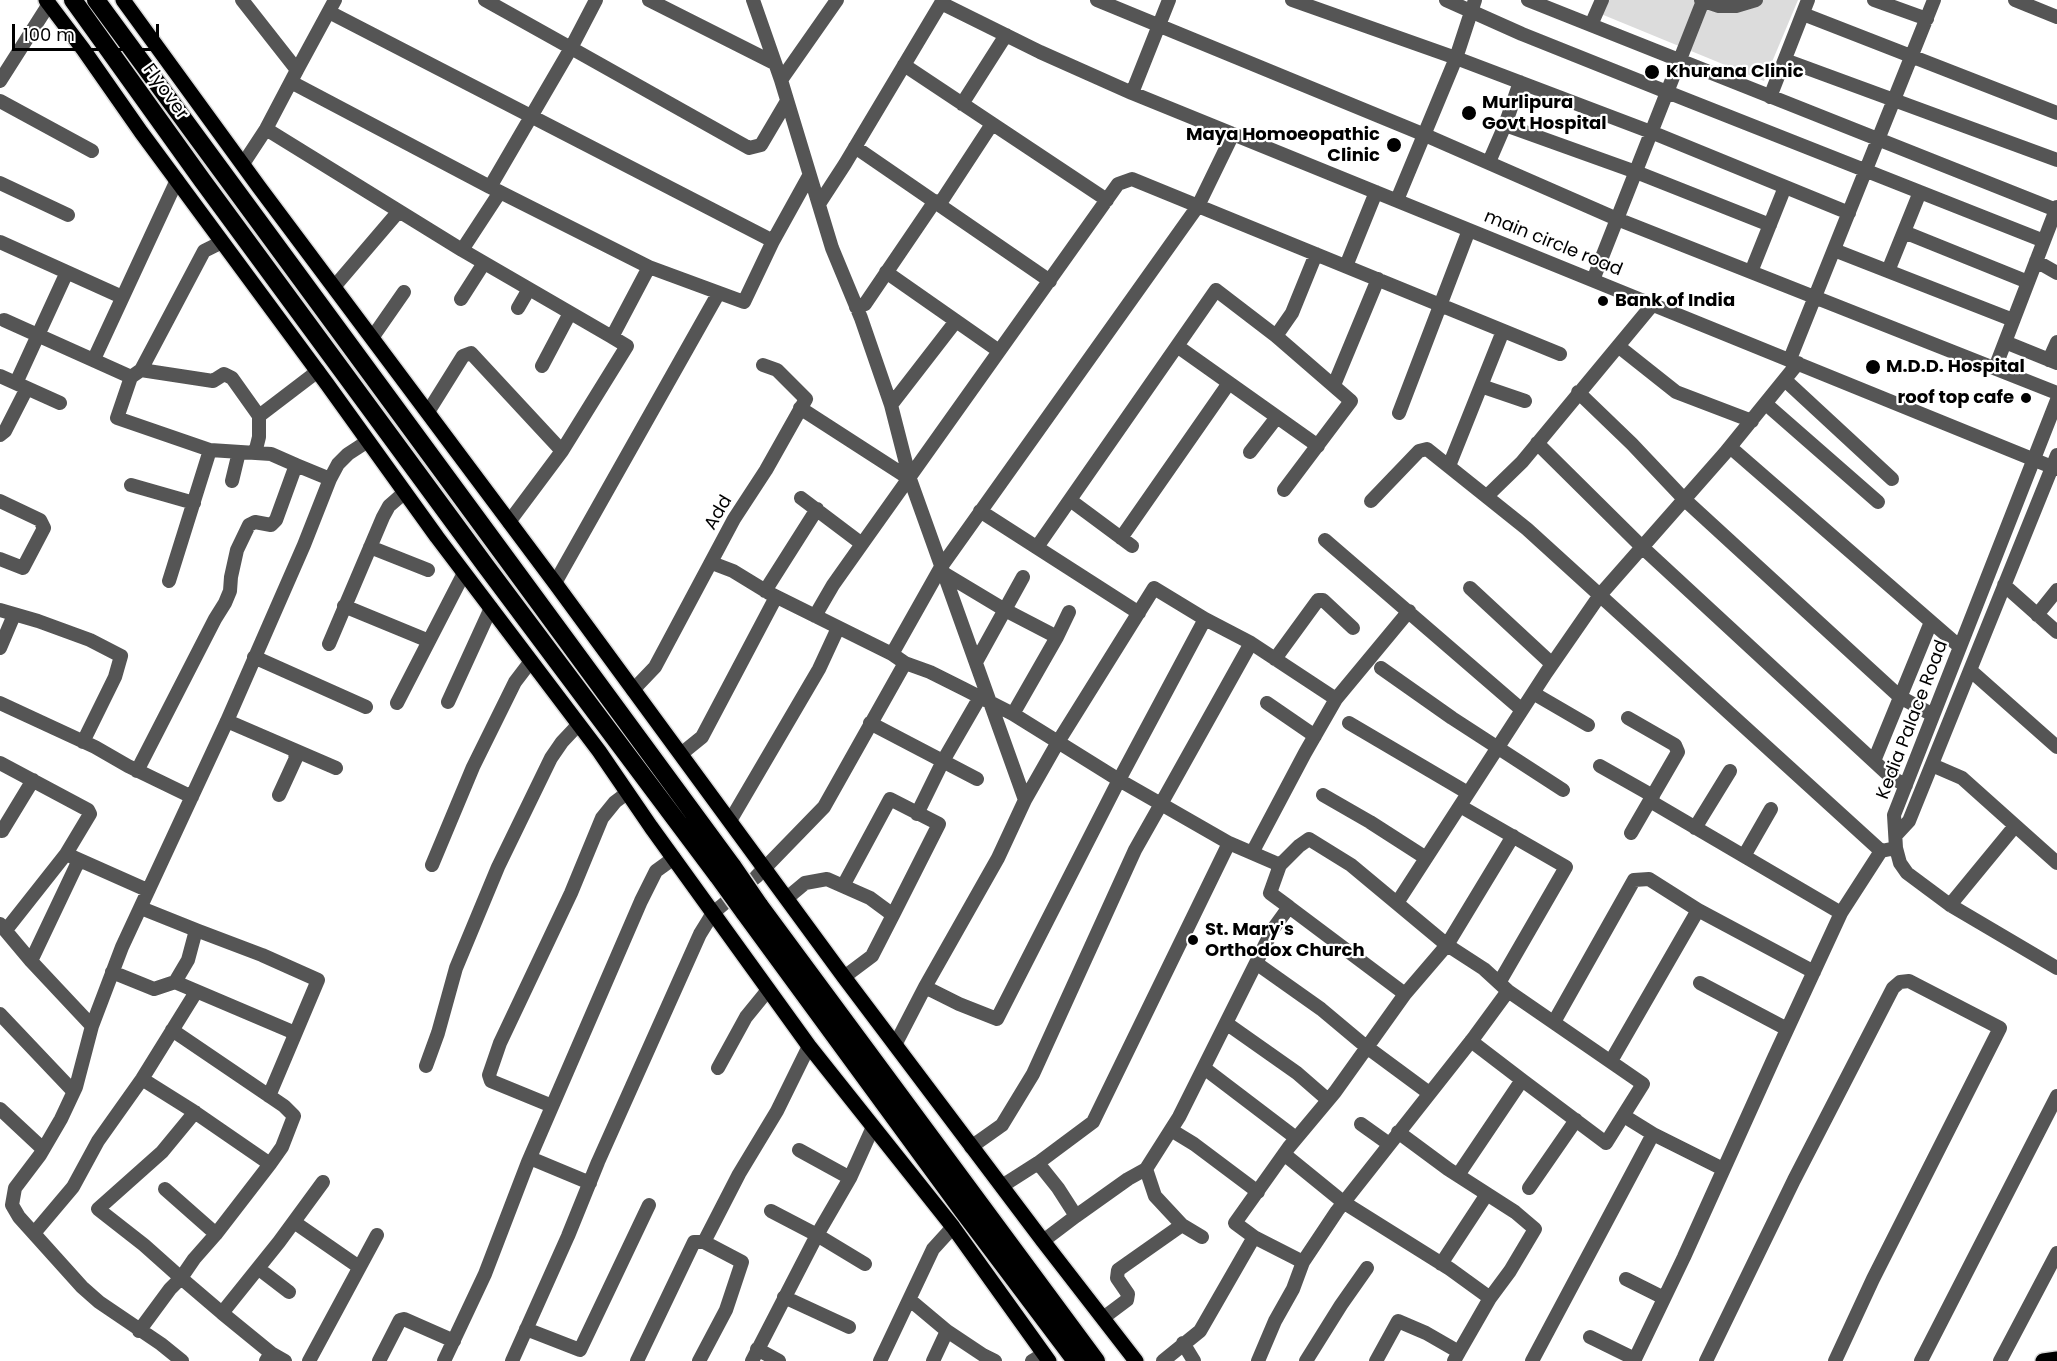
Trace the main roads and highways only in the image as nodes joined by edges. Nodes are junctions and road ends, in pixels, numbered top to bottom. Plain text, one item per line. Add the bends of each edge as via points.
1 (74, 0) edge
2 (96, 0) edge
3 (123, 0) edge
4 (47, 2) edge
5 (726, 871) junction
6 (1057, 1323) junction
7 (1042, 1359) edge
8 (2057, 1359) edge
9 (1076, 1361) edge
10 (1096, 1361) edge
11 (1136, 1361) edge
12 (2043, 1361) edge

1 - 5 highway, Flyover via 485,565
2 - 5 highway, Flyover
3 - 11 main road via 895,1046
4 - 7 main road via 809,1046 953,1227
5 - 6 highway, bridge via 963,1211
6 - 9 highway
6 - 10 highway
8 - 12 main road

